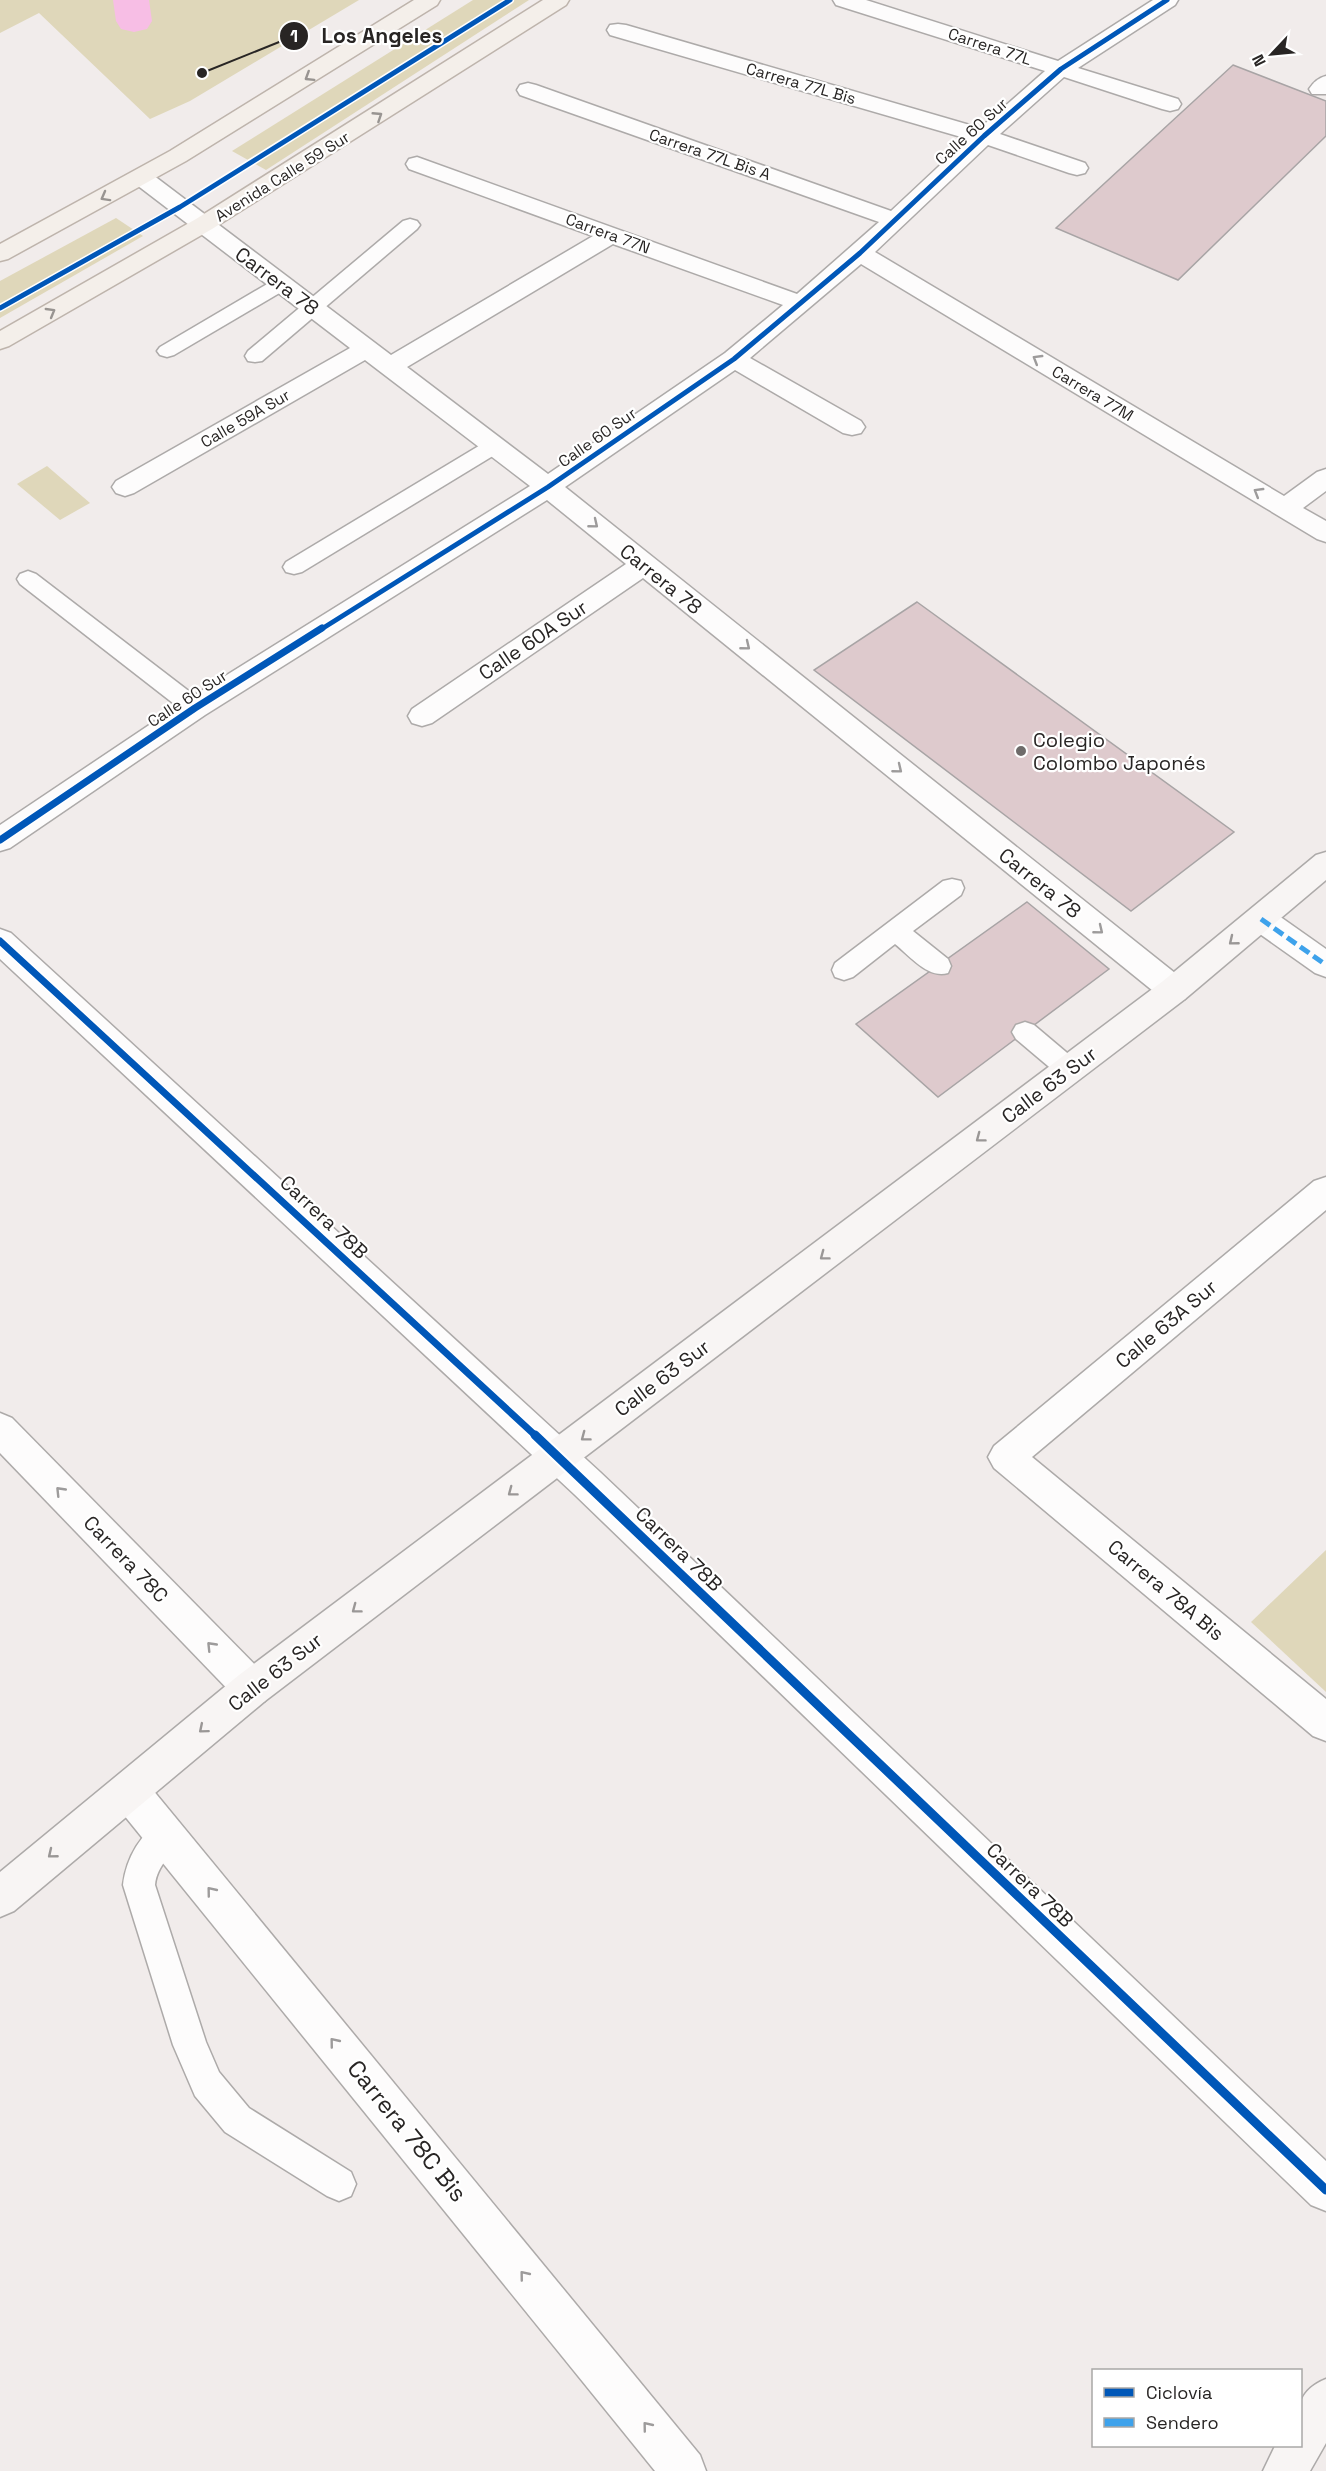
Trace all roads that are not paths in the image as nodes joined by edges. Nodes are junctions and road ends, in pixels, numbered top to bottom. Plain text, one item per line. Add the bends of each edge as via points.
1 (429, 0) edge
2 (558, 0) edge
3 (844, 0) edge
4 (1164, 0) edge
5 (618, 30) dead end
6 (1061, 69) junction
7 (528, 90) dead end
8 (1170, 104) dead end
9 (984, 136) junction
10 (417, 164) dead end
11 (1077, 168) dead end
12 (141, 177) junction
13 (893, 219) junction
14 (204, 224) junction
15 (410, 225) dead end
16 (611, 235) junction
17 (860, 253) junction
18 (0, 254) edge
19 (281, 284) junction
20 (799, 303) junction
21 (311, 307) junction
22 (0, 341) edge
23 (366, 349) junction
24 (167, 351) dead end
25 (255, 356) dead end
26 (734, 359) junction
27 (390, 367) junction
28 (852, 427) dead end
29 (494, 446) junction
30 (1326, 478) edge
31 (125, 487) dead end
32 (548, 487) junction
33 (1286, 508) junction
34 (1326, 533) edge
35 (644, 564) junction
36 (294, 567) dead end
37 (28, 579) dead end
38 (195, 708) junction
39 (422, 716) dead end
40 (0, 840) edge
41 (1326, 863) edge
42 (952, 888) dead end
43 (1261, 919) junction
44 (896, 931) junction
45 (0, 941) edge
46 (1326, 965) edge
47 (939, 966) dead end
48 (844, 970) dead end
49 (1174, 990) junction
50 (1025, 1032) dead end
51 (1070, 1070) junction
52 (1326, 1191) edge
53 (0, 1429) edge
54 (558, 1456) junction
55 (1006, 1457) joint
56 (252, 1688) junction
57 (1326, 1723) edge
58 (129, 1791) junction
59 (166, 1836) junction
60 (0, 1897) edge
61 (339, 2184) dead end
62 (1326, 2190) edge
63 (1326, 2401) edge
64 (1302, 2442) edge
65 (1299, 2447) edge
66 (684, 2471) edge
67 (1285, 2471) edge

1 -> 12 main road
14 -> 2 main road, Avenida Calle 59 Sur
3 - 6 street, Carrera 77L
4 - 6 street, Calle 60 Sur
5 - 9 street, Carrera 77L Bis
6 - 8 street, Carrera 77L
6 - 9 street, Calle 60 Sur
7 - 13 street, Carrera 77L Bis A
9 - 11 street, Carrera 77L Bis
9 - 13 street, Calle 60 Sur
10 - 16 street, Carrera 77N
12 - 14 street, Carrera 78
12 -> 18 main road
13 - 17 street, Calle 60 Sur
14 - 19 street, Carrera 78
22 -> 14 main road, Avenida Calle 59 Sur
15 - 21 lane
16 - 20 street, Carrera 77N
16 - 27 street
17 - 20 street, Calle 60 Sur
33 -> 17 street, Carrera 77M
19 - 21 street, Carrera 78
19 - 24 lane
20 - 26 street, Calle 60 Sur
21 - 23 street, Carrera 78
21 - 25 lane
23 - 27 street, Carrera 78
23 - 31 street, Calle 59A Sur
26 - 28 street
26 - 32 street, Calle 60 Sur
27 - 29 street, Carrera 78
29 - 32 street, Carrera 78
29 - 36 lane
30 - 33 street
32 -> 35 street, Carrera 78
32 - 38 street, Calle 60 Sur
33 - 34 street, Carrera 77M
35 - 39 street, Calle 60A Sur
35 -> 49 street, Carrera 78
37 - 38 lane
38 - 40 street, Calle 60 Sur
41 - 43 main road, Calle 63 Sur
42 - 44 lane
43 - 46 street
43 -> 49 main road, Calle 63 Sur
44 - 47 lane
44 - 48 lane
45 - 54 street, Carrera 78B
49 - 51 main road, Calle 63 Sur
50 - 51 lane
51 -> 54 main road, Calle 63 Sur
52 - 55 street, Calle 63A Sur
56 -> 53 street, Carrera 78C
54 -> 56 main road, Calle 63 Sur
54 - 62 street, Carrera 78B
55 - 57 street, Carrera 78A Bis
56 -> 58 main road, Calle 63 Sur
58 - 59 street, Carrera 78C Bis
58 -> 60 main road, Calle 63 Sur
59 - 61 lane via 147,1856 139,1885 190,2045 207,2084 237,2120
66 -> 59 street, Carrera 78C Bis
63 - 64 main road
65 - 67 main road

